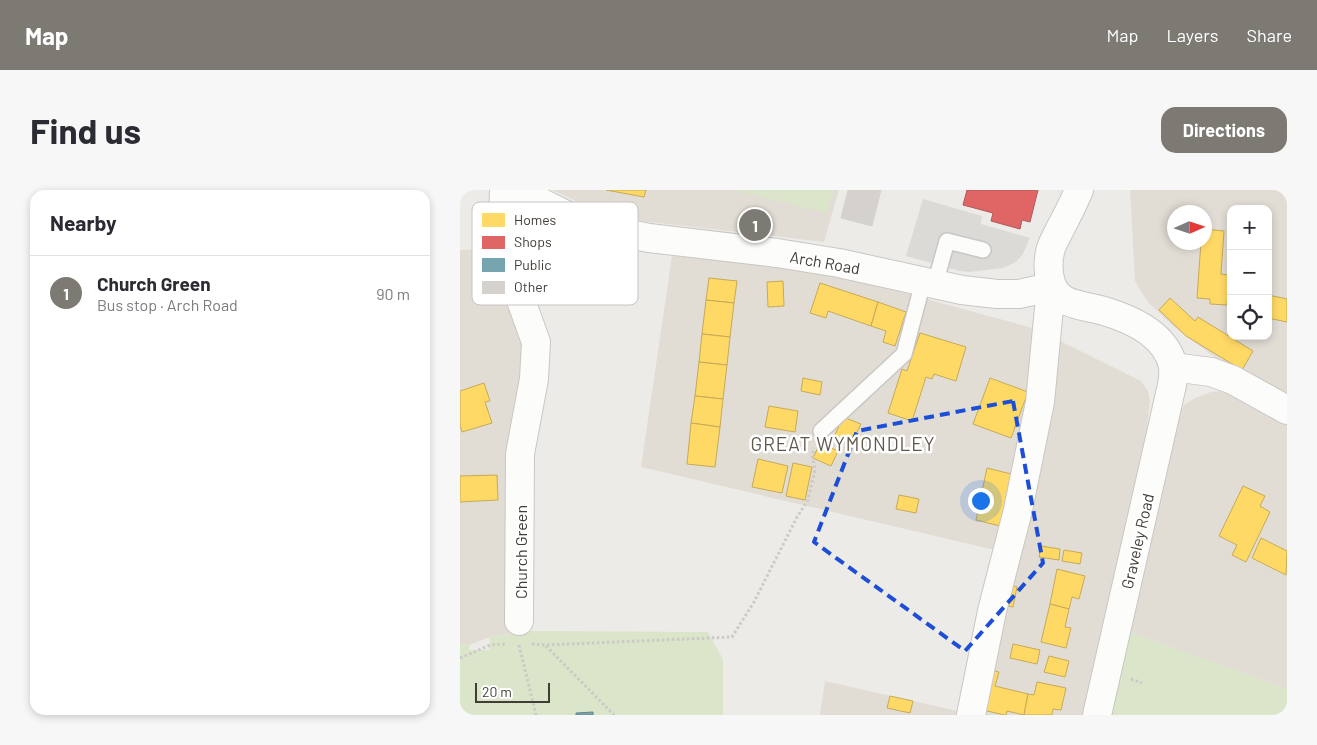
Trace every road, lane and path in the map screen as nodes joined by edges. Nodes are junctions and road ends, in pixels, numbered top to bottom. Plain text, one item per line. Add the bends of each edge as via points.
1 (516, 190) edge
2 (1079, 190) edge
3 (540, 202) edge
4 (638, 236) edge
5 (982, 250) dead end
6 (929, 283) junction
7 (1051, 287) junction
8 (523, 305) edge
9 (1174, 367) junction
10 (1287, 410) edge
11 (821, 431) joint
12 (514, 632) joint
13 (545, 645) junction
14 (460, 658) edge
15 (536, 715) edge
16 (614, 715) edge
17 (971, 715) edge
18 (1097, 715) edge

1 - 3 street, Arch Road
2 - 7 street via 1050,250 1048,272
4 - 6 street, Arch Road via 839,262
5 - 6 lane via 946,241
6 - 7 street, Arch Road via 996,294 1019,294
6 - 11 lane via 904,354
7 - 9 street via 1065,300 1104,310 1151,334 1161,342
7 - 17 street via 1040,402
8 - 12 street, Church Green via 536,342 534,379 520,454
9 - 10 street via 1211,372 1233,380
9 - 18 street, Graveley Road
11 - 13 path via 812,455 815,470 808,500 732,637
12 - 14 path
13 - 15 path via 518,643
13 - 16 path

